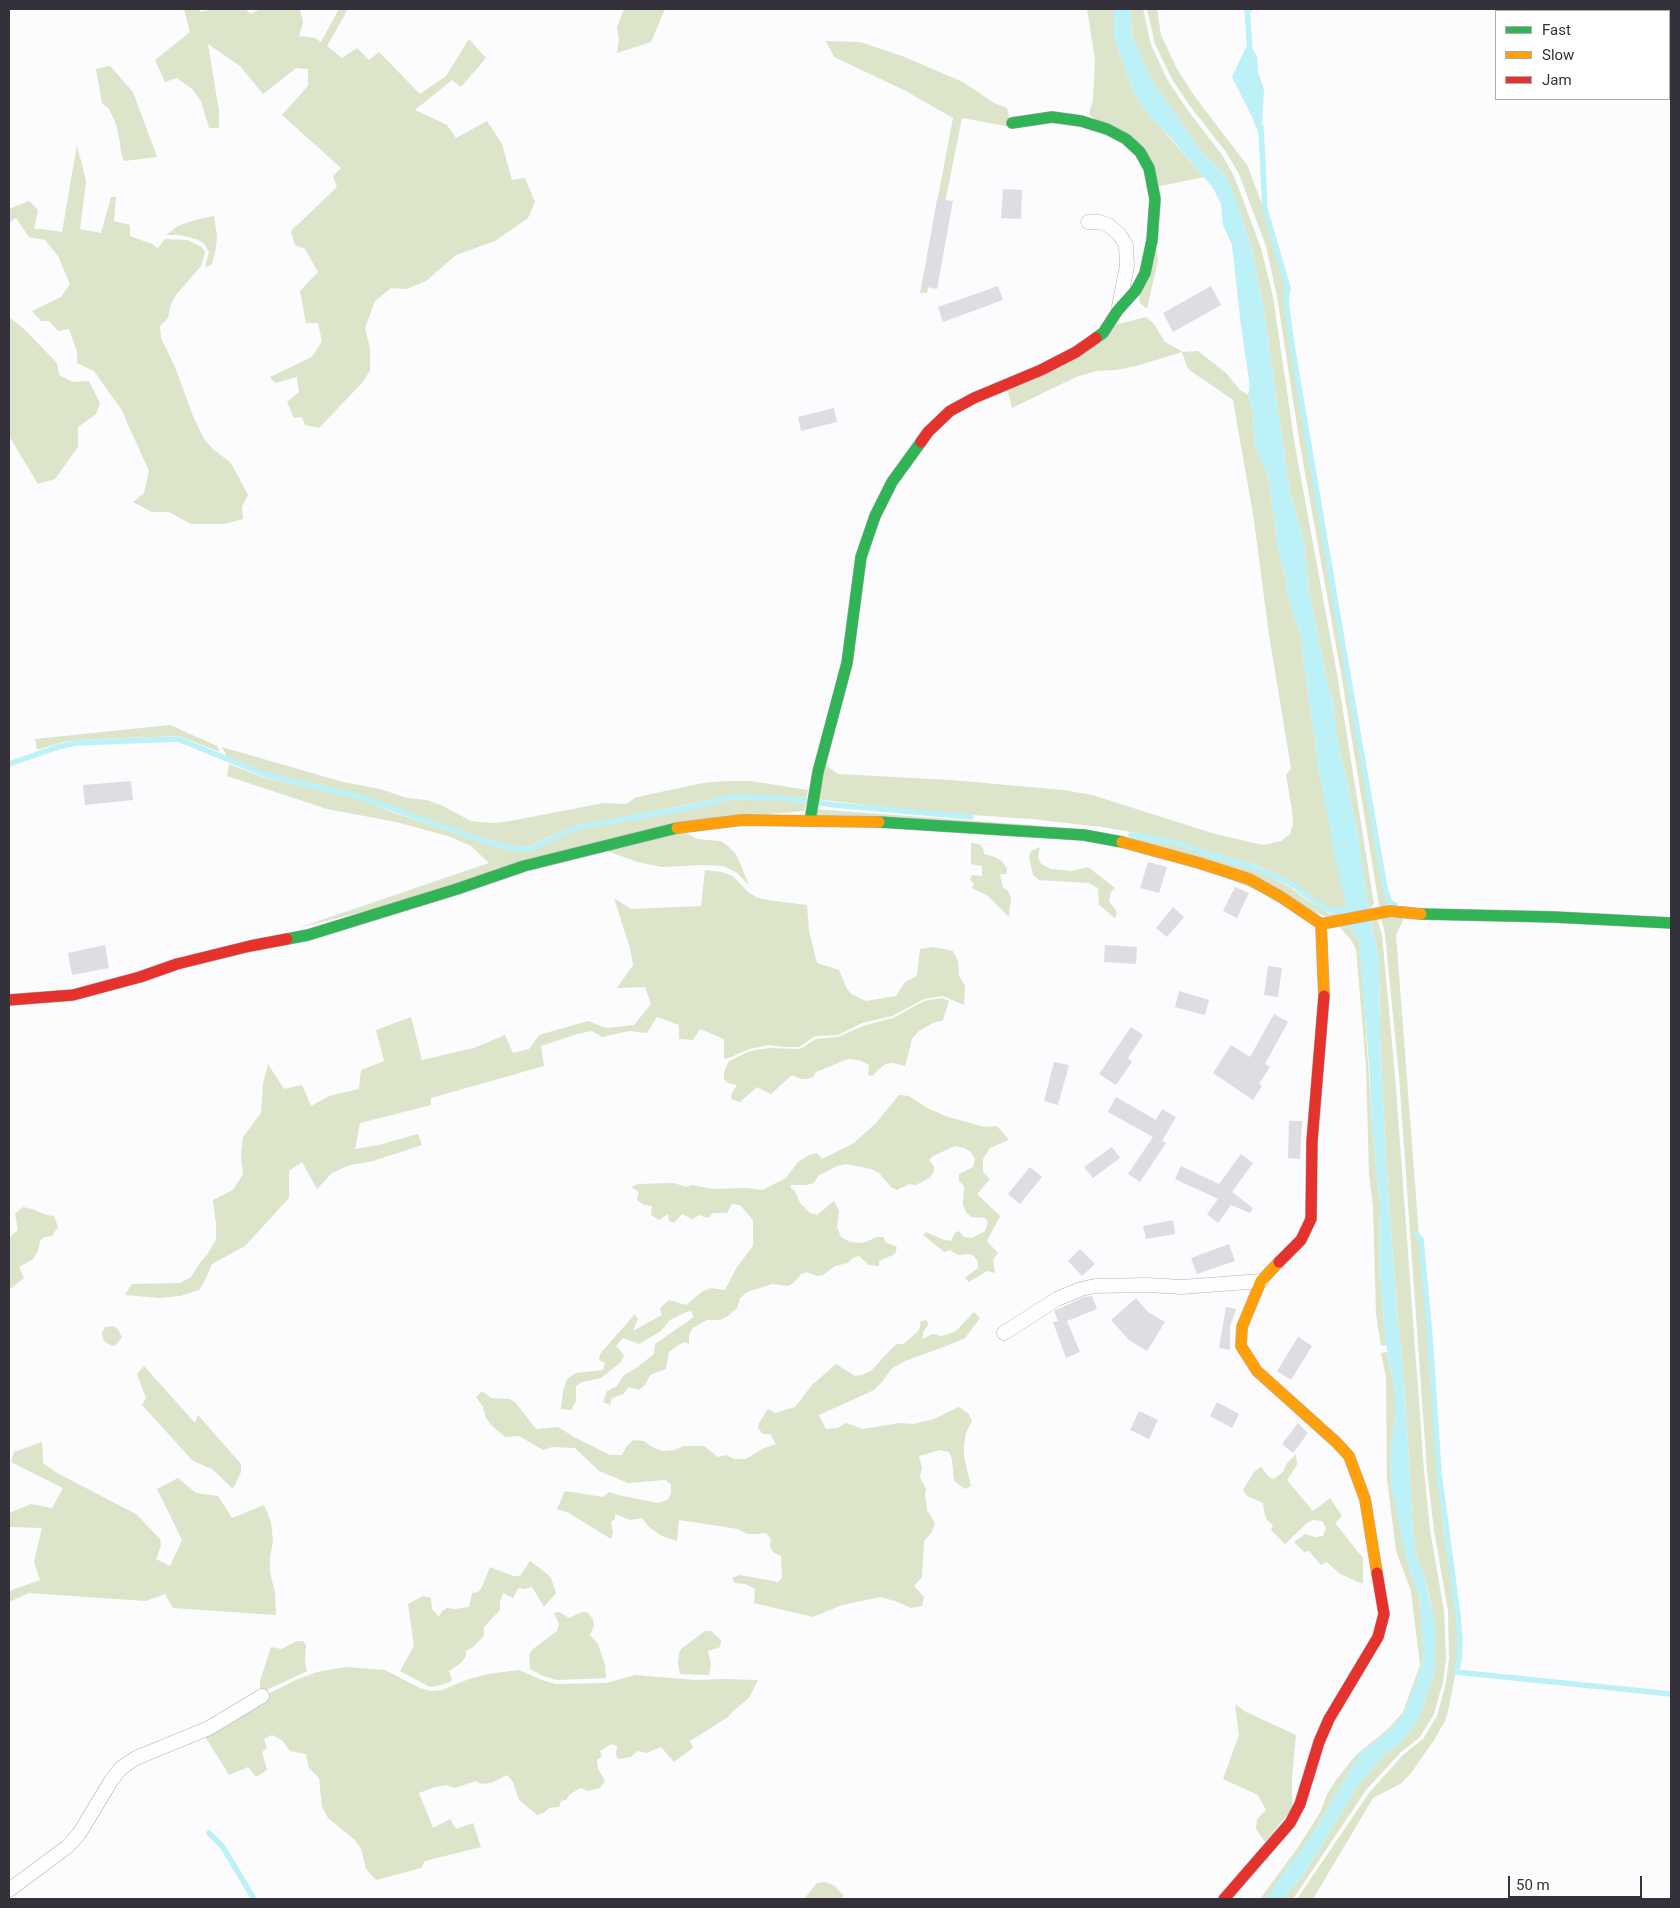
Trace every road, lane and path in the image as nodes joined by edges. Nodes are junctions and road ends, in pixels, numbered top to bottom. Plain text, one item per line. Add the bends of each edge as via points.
1 (1012, 123) dead end
2 (1088, 222) dead end
3 (1118, 310) junction
4 (810, 816) junction
5 (1671, 923) edge
6 (1321, 924) junction
7 (9, 1000) edge
8 (1260, 1281) junction
9 (1004, 1333) dead end
10 (262, 1696) dead end
11 (9, 1890) edge
12 (1224, 1899) edge

1 - 3 street via 1052,117 1082,121 1107,128 1140,152 1149,168 1155,199 1152,240 1145,272 1136,290
2 - 3 street via 1108,225 1126,245 1124,292
3 - 4 street via 1103,333 1076,352 950,411 928,432 892,482 874,516 861,557 847,664 812,796
4 - 6 street via 1023,830 1117,841 1249,879
4 - 7 street via 674,828 524,866 308,935 177,964 73,995
5 - 6 street via 1390,911
6 - 8 street via 1325,990 1312,1141 1311,1219 1301,1240
8 - 9 street via 1182,1287 1082,1288 1057,1299
8 - 12 street via 1242,1327 1241,1346 1257,1371 1350,1456 1365,1499 1384,1614 1378,1637 1329,1719 1300,1804 1290,1822
10 - 11 street via 209,1728 136,1758 121,1768 110,1780 79,1834 67,1847

